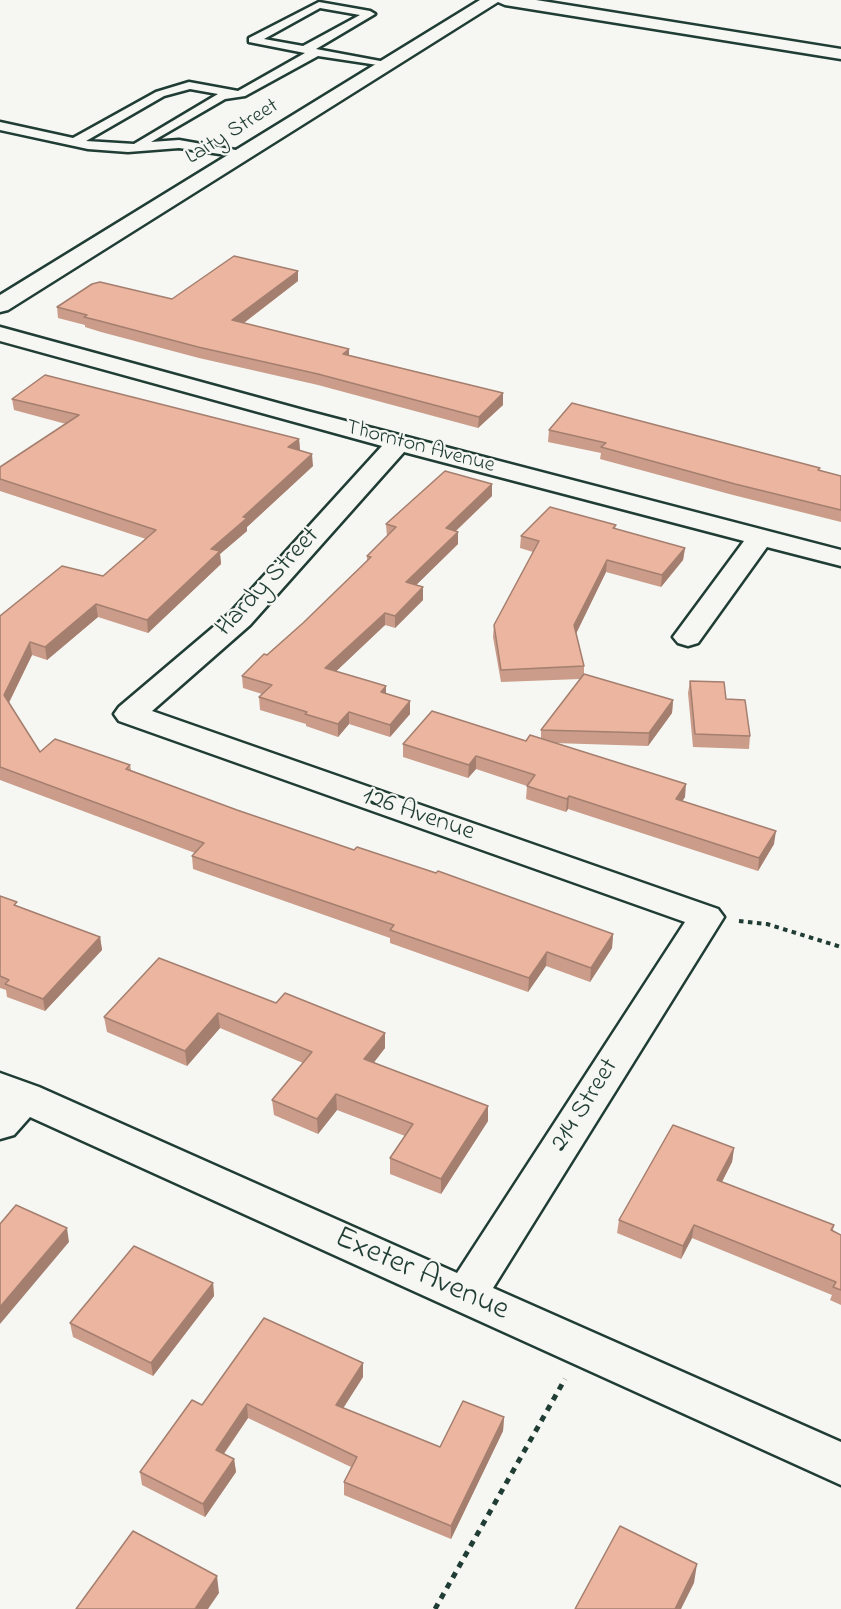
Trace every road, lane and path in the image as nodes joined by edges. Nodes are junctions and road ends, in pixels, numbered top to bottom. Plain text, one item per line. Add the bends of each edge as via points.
1 (491, 0) edge
2 (505, 0) edge
3 (310, 51) junction
4 (841, 54) edge
5 (387, 65) junction
6 (241, 94) junction
7 (0, 126) edge
8 (75, 142) junction
9 (134, 147) junction
10 (243, 155) junction
11 (0, 304) edge
12 (0, 334) edge
13 (398, 443) junction
14 (760, 538) junction
15 (841, 558) edge
16 (688, 637) dead end
17 (130, 714) joint
18 (706, 917) junction
19 (841, 947) edge
20 (8, 1103) edge
21 (466, 1295) junction
22 (582, 1350) junction
23 (841, 1464) edge
24 (435, 1609) edge

1 - 5 street, Laity Street
2 - 4 street
3 - 3 lane via 360,19 370,14 319,5 253,40
3 - 5 lane
3 - 6 lane
5 - 10 street, Laity Street
6 - 8 lane via 189,85 160,94
6 - 9 lane via 222,96
7 - 8 lane
8 - 9 lane
9 - 10 lane via 179,144
10 - 11 street, Laity Street
12 - 13 street, Thornton Avenue
13 - 14 street, Thornton Avenue
13 - 17 street, Hardy Street via 240,619
14 - 15 street, Thornton Avenue
14 - 16 street
17 - 18 street, 126 Avenue
18 - 19 path via 767,924
18 - 21 street, 214 Street
20 - 21 street, Exeter Avenue
21 - 22 street, Exeter Avenue
22 - 23 street, Exeter Avenue
22 - 24 path

